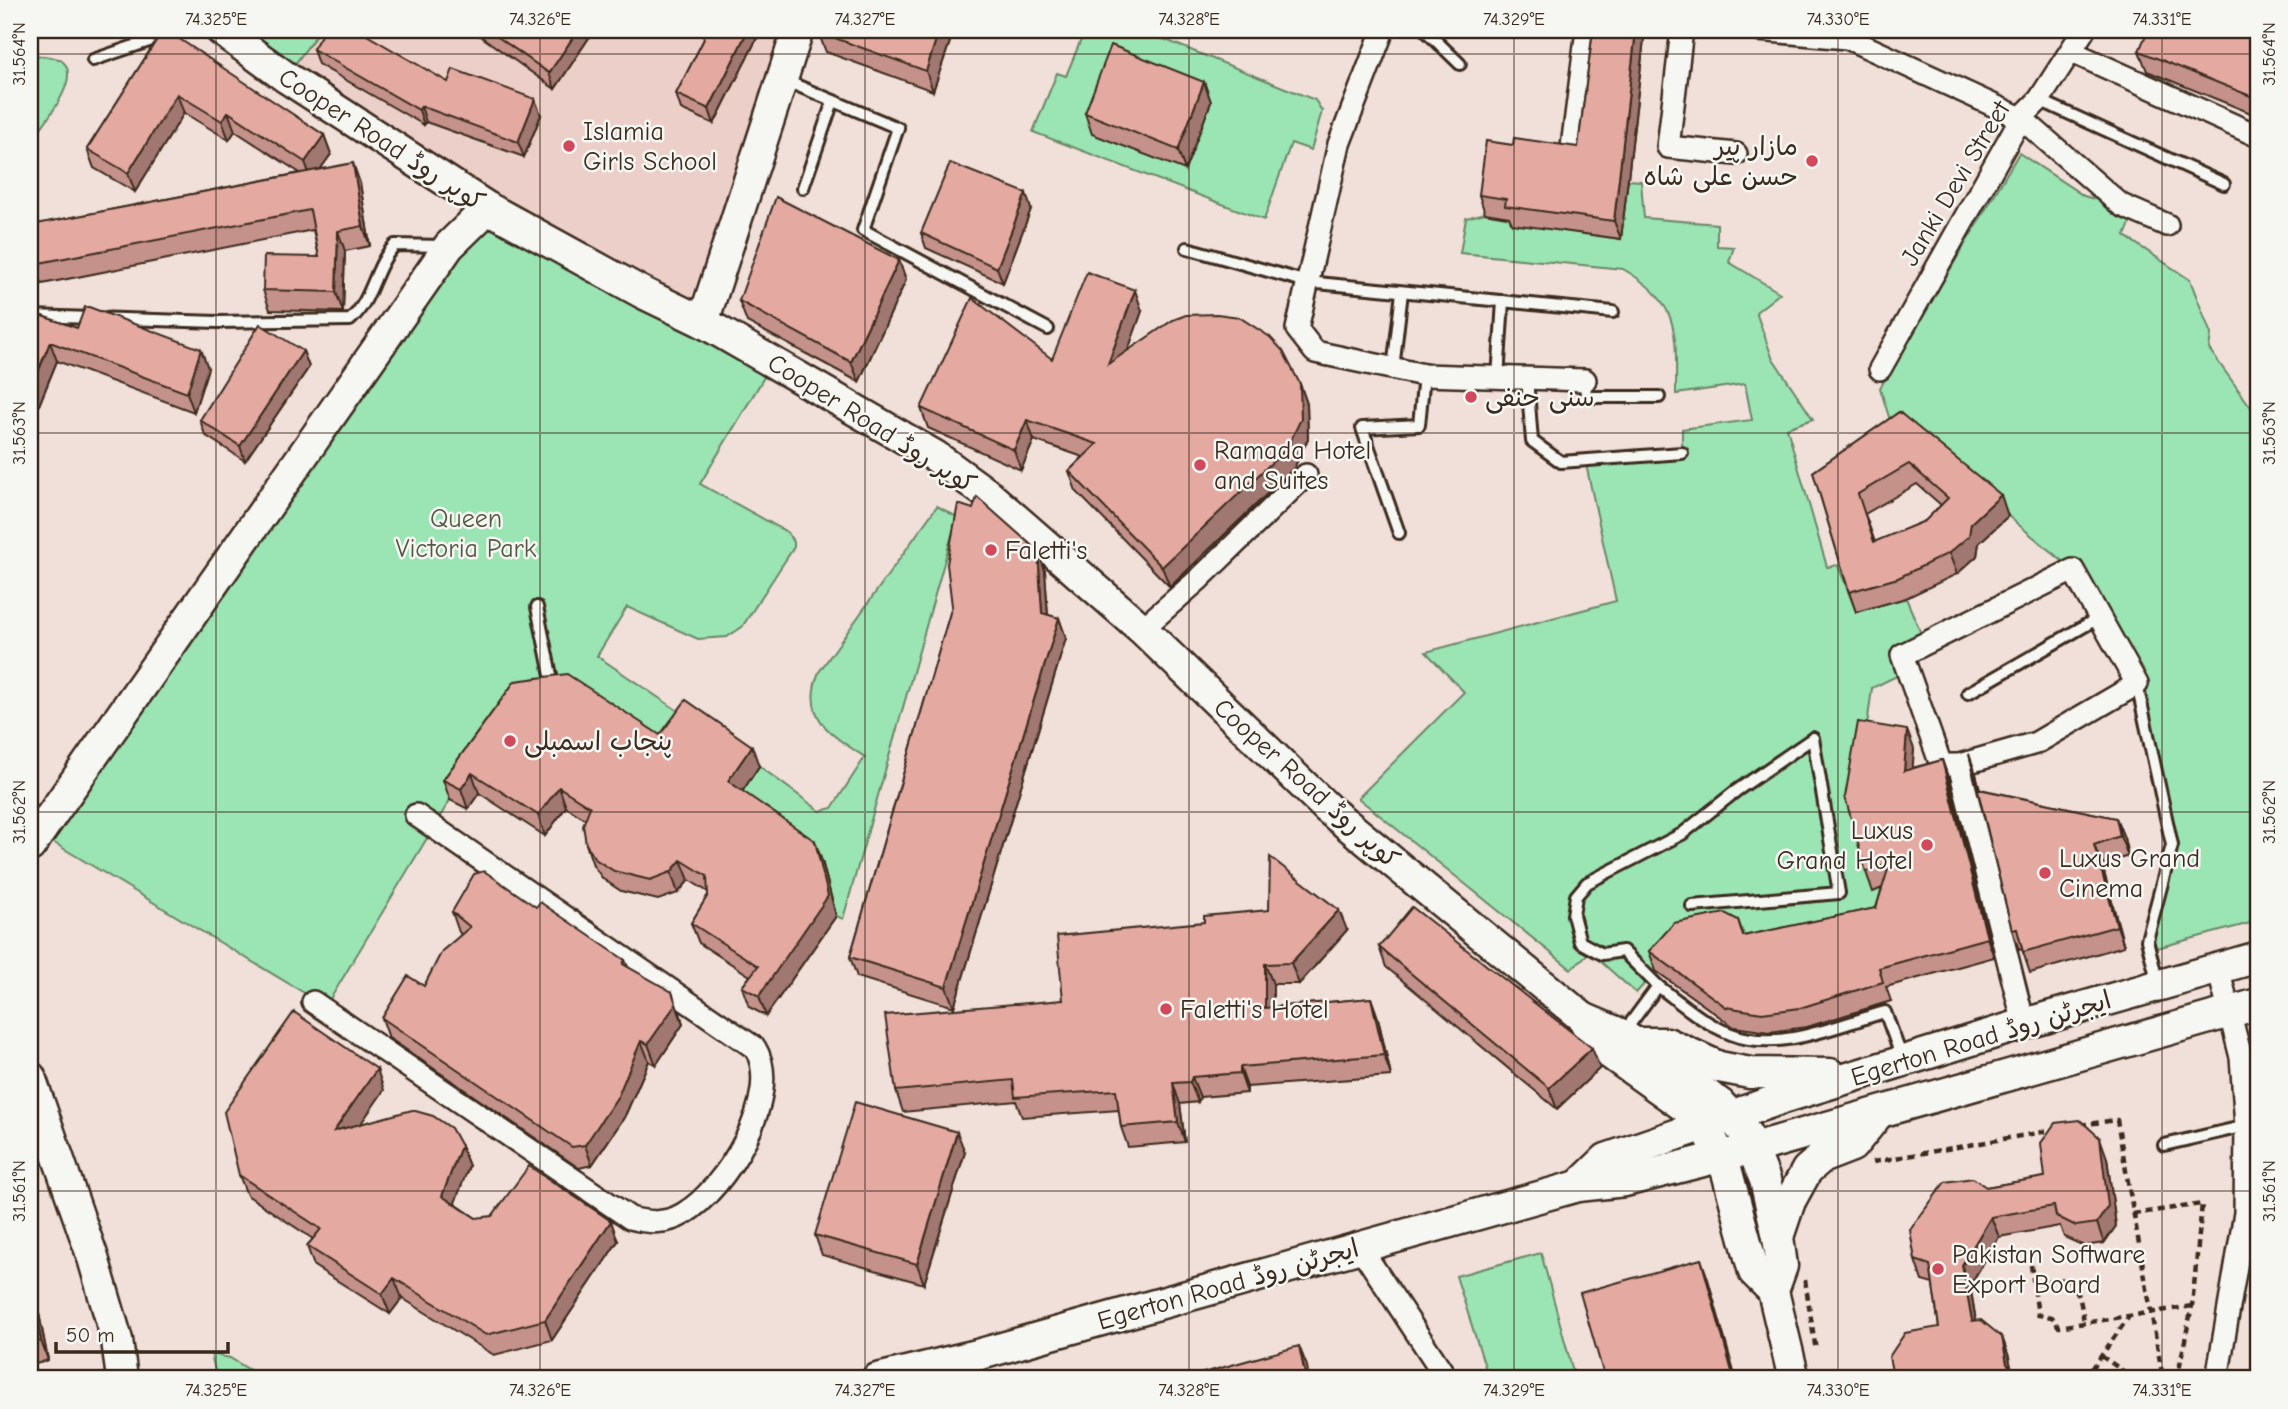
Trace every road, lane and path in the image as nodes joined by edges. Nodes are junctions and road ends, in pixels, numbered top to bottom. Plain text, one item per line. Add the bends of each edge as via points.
1 (168, 30) edge
2 (221, 30) edge
3 (798, 30) edge
4 (1383, 30) edge
5 (1425, 30) edge
6 (1587, 30) edge
7 (1682, 30) edge
8 (1758, 30) edge
9 (2084, 30) edge
10 (1849, 34) edge
11 (2072, 52) junction
12 (93, 60) dead end
13 (1460, 64) dead end
14 (781, 79) junction
15 (2039, 100) junction
16 (833, 101) junction
17 (2021, 118) junction
18 (2258, 136) edge
19 (1572, 147) edge
20 (1736, 154) dead end
21 (2224, 184) dead end
22 (803, 188) dead end
23 (457, 189) junction
24 (488, 208) junction
25 (2167, 225) dead end
26 (453, 242) junction
27 (1188, 248) dead end
28 (1307, 282) junction
29 (1402, 292) junction
30 (1503, 302) junction
31 (1614, 313) dead end
32 (30, 316) edge
33 (703, 322) junction
34 (1048, 329) dead end
35 (1393, 369) junction
36 (1880, 369) dead end
37 (1424, 375) junction
38 (1498, 378) junction
39 (1527, 378) junction
40 (1585, 380) joint
41 (1659, 397) dead end
42 (1682, 453) dead end
43 (1306, 475) dead end
44 (1399, 533) dead end
45 (537, 607) dead end
46 (2100, 618) junction
47 (1142, 629) junction
48 (2137, 684) junction
49 (553, 685) edge
50 (1968, 693) dead end
51 (1959, 765) junction
52 (416, 815) dead end
53 (30, 846) edge
54 (1692, 906) dead end
55 (2258, 957) edge
56 (2218, 968) junction
57 (2158, 985) junction
58 (1658, 986) junction
59 (313, 1002) dead end
60 (2244, 1008) edge
61 (1583, 1018) junction
62 (2024, 1024) junction
63 (1628, 1039) junction
64 (1903, 1060) junction
65 (1858, 1075) junction
66 (30, 1077) edge
67 (1878, 1114) junction
68 (1719, 1121) junction
69 (2073, 1126) edge
70 (2246, 1126) junction
71 (2061, 1128) edge
72 (2164, 1145) dead end
73 (1754, 1148) junction
74 (1721, 1155) junction
75 (1860, 1164) dead end
76 (1578, 1186) junction
77 (2133, 1214) junction
78 (1778, 1237) junction
79 (1360, 1247) junction
80 (2031, 1265) dead end
81 (1804, 1273) dead end
82 (2033, 1284) junction
83 (1773, 1291) junction
84 (2192, 1306) junction
85 (2150, 1312) junction
86 (2131, 1314) junction
87 (2084, 1322) junction
88 (1816, 1353) dead end
89 (2101, 1356) junction
90 (2089, 1373) junction
91 (122, 1379) edge
92 (877, 1379) edge
93 (1447, 1379) edge
94 (1794, 1379) edge
95 (2085, 1379) edge
96 (2097, 1379) edge
97 (2115, 1379) edge
98 (2163, 1379) edge
99 (2177, 1379) edge
100 (2217, 1379) edge

1 - 12 lane
2 - 23 main road, Cooper Road کوپر روڈ
3 - 14 main road
4 - 28 street via 1339,144
5 - 13 lane
6 - 19 street
7 - 20 street via 1668,146
8 - 10 street
9 - 11 street, Janki Devi Street
10 - 17 street
11 - 15 street, Janki Devi Street
11 - 18 street
14 - 16 lane
14 - 33 main road
15 - 17 street, Janki Devi Street
15 - 21 lane
16 - 22 lane
16 - 34 lane via 898,128 863,230
17 - 25 street via 2121,205
17 - 36 street, Janki Devi Street
23 - 24 main road, Cooper Road کوپر روڈ
23 - 26 main road
24 - 26 main road
24 - 33 main road, Cooper Road کوپر روڈ
26 - 32 lane via 395,245 386,254 359,313 350,320 218,322
26 - 53 main road
27 - 28 lane
28 - 29 lane
28 - 35 street via 1297,329 1315,352
29 - 30 lane
29 - 35 lane
30 - 31 lane
30 - 38 lane
33 - 47 main road, Cooper Road کوپر روڈ via 935,456 986,493
35 - 37 street
37 - 38 street
37 - 44 lane via 1419,425 1362,428
38 - 39 street
39 - 40 street
39 - 42 lane via 1532,440 1561,462
40 - 41 lane via 1586,397
43 - 47 street
45 - 49 lane
46 - 48 street
46 - 50 lane
46 - 51 street via 2073,570 1902,655 1941,765
47 - 61 main road, Cooper Road کوپر روڈ via 1327,808
48 - 51 street via 2036,743
48 - 57 lane via 2172,845 2147,940
51 - 62 street
52 - 59 street via 755,1048 765,1071 751,1128 706,1193 684,1214 664,1222 630,1218
54 - 58 lane via 1839,893 1813,738 1682,834 1602,874 1576,896 1573,915 1580,942 1602,954 1623,951
55 - 56 main road, Egerton Road ایجرٹن روڈ
56 - 57 main road, Egerton Road ایجرٹن روڈ
56 - 60 street
57 - 62 main road, Egerton Road ایجرٹن روڈ
58 - 63 lane
58 - 64 lane via 1712,1025 1749,1038 1788,1039 1885,1012
60 - 67 main road, Egerton Road ایجرٹن روڈ
60 - 70 street via 2241,1057
61 - 63 main road, Cooper Road کوپر روڈ via 1612,1027
61 - 68 main road, Cooper Road کوپر روڈ via 1598,1045 1692,1112
62 - 64 main road, Egerton Road ایجرٹن روڈ
63 - 65 main road via 1667,1043 1719,1066 1750,1073
63 - 68 main road, Cooper Road کوپر روڈ
64 - 65 main road, Egerton Road ایجرٹن روڈ
65 - 68 main road, Egerton Road ایجرٹن روڈ
66 - 91 main road via 96,1270 117,1340
67 - 73 main road, Egerton Road ایجرٹن روڈ
67 - 78 main road via 1852,1146 1821,1158 1807,1170
68 - 73 main road
68 - 74 main road
68 - 76 main road, Egerton Road ایجرٹن روڈ via 1606,1159
69 - 77 path via 2117,1120
70 - 72 lane
70 - 100 street via 2245,1213
71 - 75 path
73 - 74 main road, Egerton Road ایجرٹن روڈ
73 - 78 main road
74 - 76 main road, Egerton Road ایجرٹن روڈ via 1625,1181
74 - 83 main road via 1754,1272
76 - 79 main road, Egerton Road ایجرٹن روڈ
77 - 84 path via 2202,1204
77 - 85 path
78 - 83 main road via 1782,1266
79 - 92 main road, Egerton Road ایجرٹن روڈ
79 - 93 street
80 - 82 path
81 - 88 path
82 - 87 path via 2071,1281 2078,1291
82 - 87 path via 2038,1315 2052,1317 2059,1327
83 - 94 main road
84 - 85 path
84 - 99 path
85 - 86 path
85 - 98 path
86 - 87 path
86 - 89 path
89 - 90 path
89 - 97 path via 2122,1370
90 - 95 path
90 - 96 path

